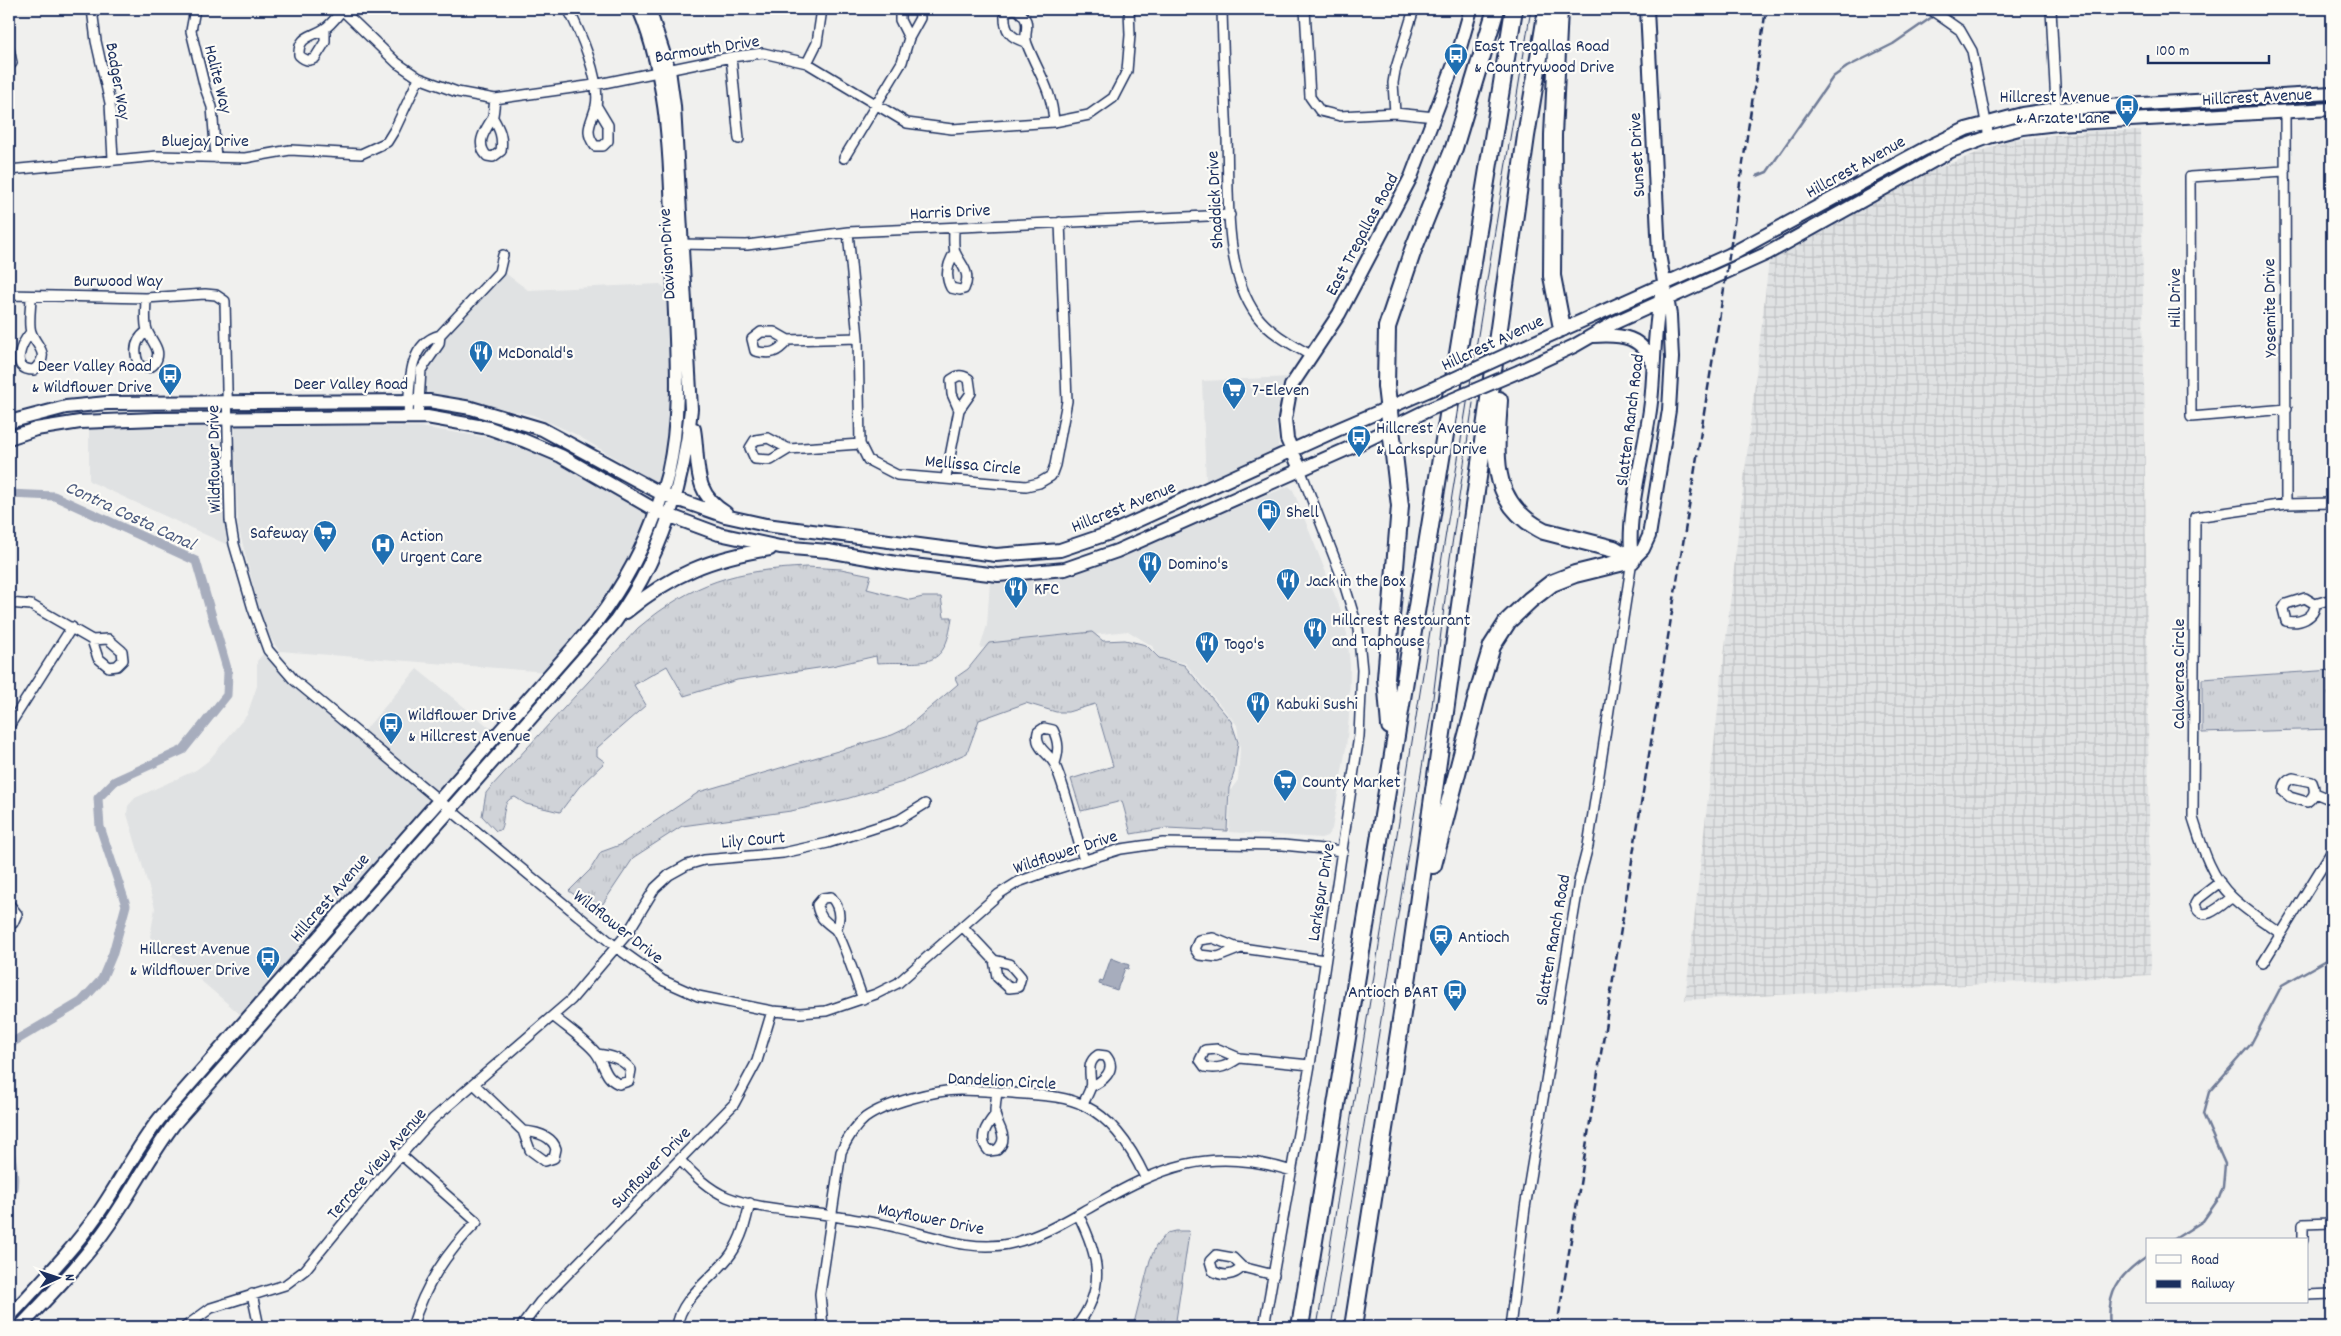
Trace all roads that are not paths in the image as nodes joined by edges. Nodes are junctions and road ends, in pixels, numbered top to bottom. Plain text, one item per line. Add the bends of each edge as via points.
1 (92, 9) edge
2 (195, 9) edge
3 (342, 9) edge
4 (568, 9) edge
5 (639, 9) edge
6 (649, 9) edge
7 (822, 9) edge
8 (900, 9) edge
9 (919, 9) edge
10 (1129, 9) edge
11 (1222, 9) edge
12 (1305, 9) edge
13 (1414, 9) edge
14 (1472, 9) edge
15 (1496, 9) edge
16 (1514, 9) edge
17 (1547, 9) edge
18 (1559, 9) edge
19 (1647, 9) edge
20 (1930, 9) edge
21 (2051, 9) edge
22 (325, 29) dead end
23 (909, 38) junction
24 (1026, 42) dead end
25 (9, 50) edge
26 (731, 57) junction
27 (807, 63) junction
28 (9, 66) edge
29 (664, 70) junction
30 (419, 78) junction
31 (594, 85) junction
32 (2332, 94) edge
33 (495, 99) junction
34 (596, 105) dead end
35 (875, 106) junction
36 (2056, 109) junction
37 (2332, 109) edge
38 (2284, 111) junction
39 (1395, 113) junction
40 (1435, 117) junction
41 (493, 118) dead end
42 (1054, 122) junction
43 (1986, 124) junction
44 (2057, 124) junction
45 (1989, 137) junction
46 (739, 139) dead end
47 (216, 158) junction
48 (844, 158) dead end
49 (114, 159) junction
50 (9, 170) edge
51 (2284, 171) junction
52 (1230, 215) junction
53 (1060, 222) junction
54 (954, 228) junction
55 (848, 232) junction
56 (678, 244) junction
57 (955, 252) dead end
58 (503, 255) dead end
59 (1508, 267) junction
60 (1664, 284) junction
61 (9, 295) edge
62 (31, 297) junction
63 (146, 298) junction
64 (225, 301) joint
65 (1663, 301) junction
66 (1562, 328) junction
67 (147, 331) dead end
68 (31, 332) dead end
69 (1591, 336) junction
70 (858, 338) junction
71 (788, 340) dead end
72 (1312, 356) junction
73 (1654, 368) junction
74 (414, 400) junction
75 (228, 402) junction
76 (1388, 407) junction
77 (691, 409) junction
78 (959, 410) dead end
79 (2287, 410) junction
80 (413, 416) junction
81 (228, 418) junction
82 (9, 422) edge
83 (1390, 429) junction
84 (9, 438) edge
85 (860, 444) junction
86 (789, 449) dead end
87 (1293, 450) junction
88 (1300, 468) junction
89 (946, 477) junction
90 (662, 494) junction
91 (674, 500) junction
92 (2332, 502) edge
93 (2286, 504) junction
94 (657, 511) junction
95 (669, 517) junction
96 (738, 520) junction
97 (780, 547) junction
98 (1632, 560) junction
99 (2332, 599) edge
100 (9, 603) edge
101 (2315, 604) dead end
102 (615, 622) junction
103 (72, 627) junction
104 (92, 640) dead end
105 (11, 715) edge
106 (9, 726) edge
107 (1392, 752) junction
108 (1054, 763) dead end
109 (2315, 793) dead end
110 (2332, 800) edge
111 (438, 801) junction
112 (925, 804) dead end
113 (450, 810) junction
114 (1343, 851) junction
115 (2332, 851) edge
116 (1084, 860) junction
117 (2220, 882) junction
118 (2232, 897) junction
119 (9, 904) edge
120 (9, 923) edge
121 (963, 927) junction
122 (1415, 927) junction
123 (836, 930) dead end
124 (2281, 934) junction
125 (616, 947) junction
126 (1241, 948) dead end
127 (994, 960) dead end
128 (1326, 960) junction
129 (2263, 963) dead end
130 (863, 999) junction
131 (772, 1011) junction
132 (252, 1012) junction
133 (553, 1016) junction
134 (597, 1054) dead end
135 (1239, 1058) dead end
136 (228, 1064) junction
137 (1310, 1065) junction
138 (474, 1084) junction
139 (1090, 1087) dead end
140 (997, 1092) junction
141 (1083, 1104) junction
142 (995, 1115) dead end
143 (522, 1132) dead end
144 (400, 1154) junction
145 (680, 1160) junction
146 (1292, 1171) junction
147 (1145, 1177) junction
148 (750, 1203) junction
149 (1078, 1214) junction
150 (832, 1216) junction
151 (2332, 1223) edge
152 (2303, 1238) edge
153 (1242, 1268) dead end
154 (1274, 1275) junction
155 (252, 1294) junction
156 (2332, 1294) edge
157 (2308, 1295) edge
158 (9, 1317) edge
159 (20, 1327) edge
160 (186, 1327) edge
161 (259, 1327) edge
162 (412, 1327) edge
163 (521, 1327) edge
164 (677, 1327) edge
165 (823, 1327) edge
166 (1076, 1327) edge
167 (1264, 1327) edge
168 (1300, 1327) edge
169 (1353, 1327) edge
170 (1510, 1327) edge

1 - 49 street, Badger Way via 110,103
2 - 47 street, Halite Way via 191,31 212,107
3 - 22 street
3 - 30 street, Barmouth Drive via 397,63
4 - 31 street via 588,55
5 - 29 main road, Davison Drive
6 - 29 main road, Davison Drive
7 - 27 street via 817,43
8 - 23 street via 900,20
9 - 23 street via 920,18
10 - 42 street, Barmouth Drive via 1126,70 1113,98 1089,115
11 - 52 street, Shaddick Drive
12 - 39 street via 1310,97 1320,112 1340,116
13 - 39 street via 1395,71
14 - 40 main road, East Tregallas Road
15 - 76 highway via 1457,140 1413,250 1387,327
16 - 107 highway
17 - 59 highway
18 - 66 highway via 1553,135 1552,276
19 - 60 main road, Sunset Drive via 1659,254
20 - 43 street via 1960,30 1972,51
21 - 36 street
23 - 35 street via 902,62
24 - 42 street via 1044,78
25 - 28 street via 12,63
26 - 27 street, Barmouth Drive via 763,53
26 - 29 street, Barmouth Drive
26 - 46 street
27 - 35 street, Barmouth Drive
29 - 31 street, Barmouth Drive
29 - 56 main road, Davison Drive via 674,106
30 - 33 street, Barmouth Drive via 457,92
30 - 47 street, Bluejay Drive via 395,129 387,142 376,149 361,154 290,150 245,158
31 - 33 street, Barmouth Drive
31 - 34 street
32 - 36 main road, Hillcrest Avenue
33 - 41 street
35 - 42 street, Barmouth Drive via 907,123 929,128
35 - 48 street
36 - 43 main road, Hillcrest Avenue
36 - 44 street
37 - 38 main road, Hillcrest Avenue
38 - 44 main road, Hillcrest Avenue
38 - 51 street, Yosemite Drive
39 - 40 street
40 - 72 main road, East Tregallas Road via 1411,177 1377,244
43 - 45 street
43 - 60 main road, Hillcrest Avenue via 1966,129 1924,149 1763,238
44 - 45 main road, Hillcrest Avenue
45 - 65 main road, Hillcrest Avenue via 1951,151 1768,253
47 - 49 street, Bluejay Drive via 158,156
49 - 50 street, Bluejay Drive
51 - 79 street, Yosemite Drive
51 - 79 street, Hill Drive via 2190,177 2192,417
52 - 53 street, Harris Drive
52 - 72 street, Shaddick Drive via 1233,253 1245,296 1257,316 1272,331
53 - 54 street, Harris Drive
53 - 89 street, Mellissa Circle via 1067,401 1055,465 1050,476 1026,486
54 - 55 street, Harris Drive
54 - 57 street
55 - 56 street, Harris Drive via 747,245
55 - 70 street
56 - 77 main road, Davison Drive
56 - 90 main road, Davison Drive via 676,430
58 - 74 street via 499,272 440,335 439,344 421,370
59 - 98 highway via 1496,446 1504,494 1514,510 1533,526 1552,534 1614,549
59 - 122 highway
60 - 65 main road, Sunset Drive
60 - 66 main road, Hillcrest Avenue
61 - 62 street, Burwood Way
62 - 63 street, Burwood Way
62 - 68 street
63 - 64 street, Burwood Way via 205,294 216,295
63 - 67 street
64 - 75 street, Wildflower Drive
65 - 69 main road, Hillcrest Avenue via 1614,322
65 - 73 main road, Slatten Ranch Road via 1655,320
65 - 98 main road, Slatten Ranch Road via 1672,334 1669,410 1649,536 1643,549
66 - 76 main road, Hillcrest Avenue, bridge
69 - 73 main road via 1610,335 1637,341 1648,353
69 - 83 main road, Hillcrest Avenue, bridge
70 - 71 street
70 - 85 street
72 - 87 main road, East Tregallas Road via 1292,386 1287,401 1287,438
73 - 98 main road, Slatten Ranch Road via 1631,532
74 - 75 main road, Deer Valley Road
74 - 80 street
74 - 90 main road, Deer Valley Road via 471,408 542,429
75 - 81 street, Wildflower Drive
75 - 82 main road, Deer Valley Road via 107,403 66,407
76 - 83 highway
76 - 87 main road, Hillcrest Avenue
77 - 91 main road, Davison Drive via 688,445
77 - 96 main road via 702,490 716,507
78 - 89 street
79 - 93 street, Yosemite Drive
80 - 81 main road, Deer Valley Road
80 - 94 main road, Deer Valley Road via 458,421 523,440 561,456
81 - 84 main road, Deer Valley Road via 80,422
81 - 111 street, Wildflower Drive via 230,520 234,544 268,650 294,680
83 - 88 main road, Hillcrest Avenue
83 - 107 highway via 1400,506 1386,678
85 - 86 street
85 - 89 street, Mellissa Circle via 868,460 883,469 898,474
87 - 88 main road, East Tregallas Road
87 - 96 main road, Hillcrest Avenue via 1110,533 1060,550 976,554
88 - 97 main road, Hillcrest Avenue via 1117,551 1065,569 980,574
88 - 114 street, Larkspur Drive via 1358,629 1362,670 1360,736
90 - 91 main road, Deer Valley Road
90 - 94 main road, Hillcrest Avenue
91 - 95 main road, Hillcrest Avenue
91 - 96 main road, Hillcrest Avenue
92 - 93 street, Calaveras Circle
93 - 117 street, Calaveras Circle via 2195,517 2193,818 2202,849
94 - 95 main road, Deer Valley Road
94 - 111 main road, Hillcrest Avenue via 639,558 606,610
95 - 97 main road, Hillcrest Avenue via 719,534
95 - 102 main road, Hillcrest Avenue via 646,572
97 - 102 main road via 724,558 681,574 650,593
98 - 122 highway via 1574,574 1552,583 1508,621 1492,646
98 - 170 street, Slatten Ranch Road via 1588,846 1579,880 1525,1208
99 - 101 street
100 - 103 street via 31,605
102 - 113 main road, Hillcrest Avenue
103 - 104 street
103 - 105 street
105 - 106 street
107 - 168 highway
108 - 116 street
109 - 110 street
111 - 113 street, Wildflower Drive
111 - 132 main road, Hillcrest Avenue
112 - 125 street, Lily Court via 899,820 795,852 704,860 678,869 658,884
113 - 125 street, Wildflower Drive
113 - 136 main road, Hillcrest Avenue
114 - 116 street, Wildflower Drive via 1283,845 1163,843 1133,846
114 - 128 street, Larkspur Drive
115 - 124 street
116 - 121 street, Wildflower Drive via 1018,882 999,894
117 - 118 street, Calaveras Circle
117 - 118 street via 2198,899 2195,904 2200,914 2208,914
118 - 124 street, Calaveras Circle
119 - 120 street via 17,914 13,923
121 - 127 street
121 - 130 street, Wildflower Drive via 904,978
122 - 169 highway
123 - 130 street
124 - 129 street
125 - 131 street, Wildflower Drive via 671,985 713,1000
125 - 133 street, Terrace View Avenue
126 - 128 street
128 - 137 street, Larkspur Drive
130 - 131 street, Wildflower Drive via 826,1011
131 - 145 street, Sunflower Drive via 758,1059 741,1093
132 - 136 main road via 251,1026
132 - 158 main road, Hillcrest Avenue via 147,1135 74,1246
133 - 134 street
133 - 138 street, Terrace View Avenue
135 - 137 street
136 - 159 main road, Hillcrest Avenue via 165,1136 95,1243
137 - 146 street, Larkspur Drive
138 - 143 street
138 - 144 street, Terrace View Avenue via 434,1118
139 - 141 street
140 - 141 street, Dandelion Circle
140 - 142 street
140 - 150 street, Dandelion Circle via 941,1092 888,1107 866,1118 851,1134 841,1152
141 - 147 street, Dandelion Circle via 1120,1136 1131,1149
144 - 155 street, Terrace View Avenue via 305,1270 284,1285
144 - 162 street via 478,1222 456,1243 436,1271
145 - 148 street, Mayflower Drive via 713,1190
145 - 163 street, Sunflower Drive via 540,1302
146 - 147 street, Mayflower Drive via 1254,1161 1215,1159 1176,1166
146 - 154 street, Larkspur Drive
147 - 149 street, Mayflower Drive
148 - 150 street, Mayflower Drive
148 - 164 street via 734,1250 687,1304
149 - 150 street, Mayflower Drive via 1036,1236 988,1245 956,1243 893,1226
149 - 166 street via 1094,1250 1098,1277 1089,1308
150 - 165 street, Dandelion Circle via 820,1299
151 - 152 street via 2302,1224
153 - 154 street
154 - 167 street, Larkspur Drive
155 - 160 street, Terrace View Avenue via 211,1308
155 - 161 street
156 - 157 street

